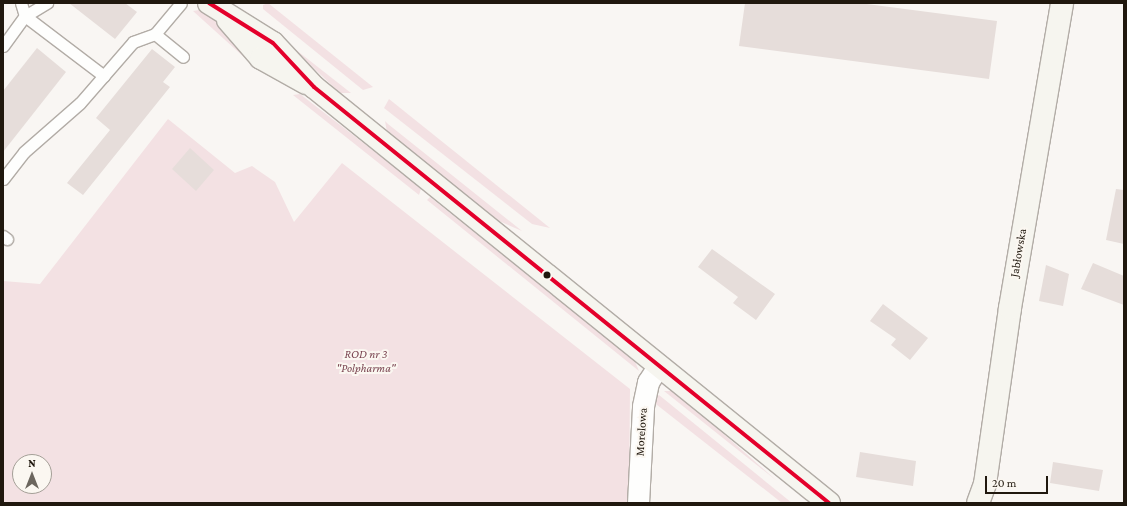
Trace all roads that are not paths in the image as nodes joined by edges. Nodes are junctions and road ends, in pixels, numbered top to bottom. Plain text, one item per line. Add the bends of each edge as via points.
1 (20, 3) edge
2 (47, 3) edge
3 (181, 3) edge
4 (1062, 3) edge
5 (217, 9) edge
6 (26, 16) junction
7 (155, 34) junction
8 (3, 46) edge
9 (183, 57) dead end
10 (104, 76) junction
11 (3, 179) edge
12 (659, 365) junction
13 (638, 503) edge
14 (829, 503) edge
15 (978, 503) edge

1 - 6 lane
2 - 6 lane
3 - 7 lane
4 - 15 main road, Jabłowska via 1011,300 985,484
5 - 12 main road via 261,58 314,87
6 - 8 lane
6 - 10 lane
7 - 9 lane
7 - 10 lane via 132,42
10 - 11 lane via 80,103 24,152
12 - 13 street, Morelowa via 648,382 644,406
12 - 14 main road

